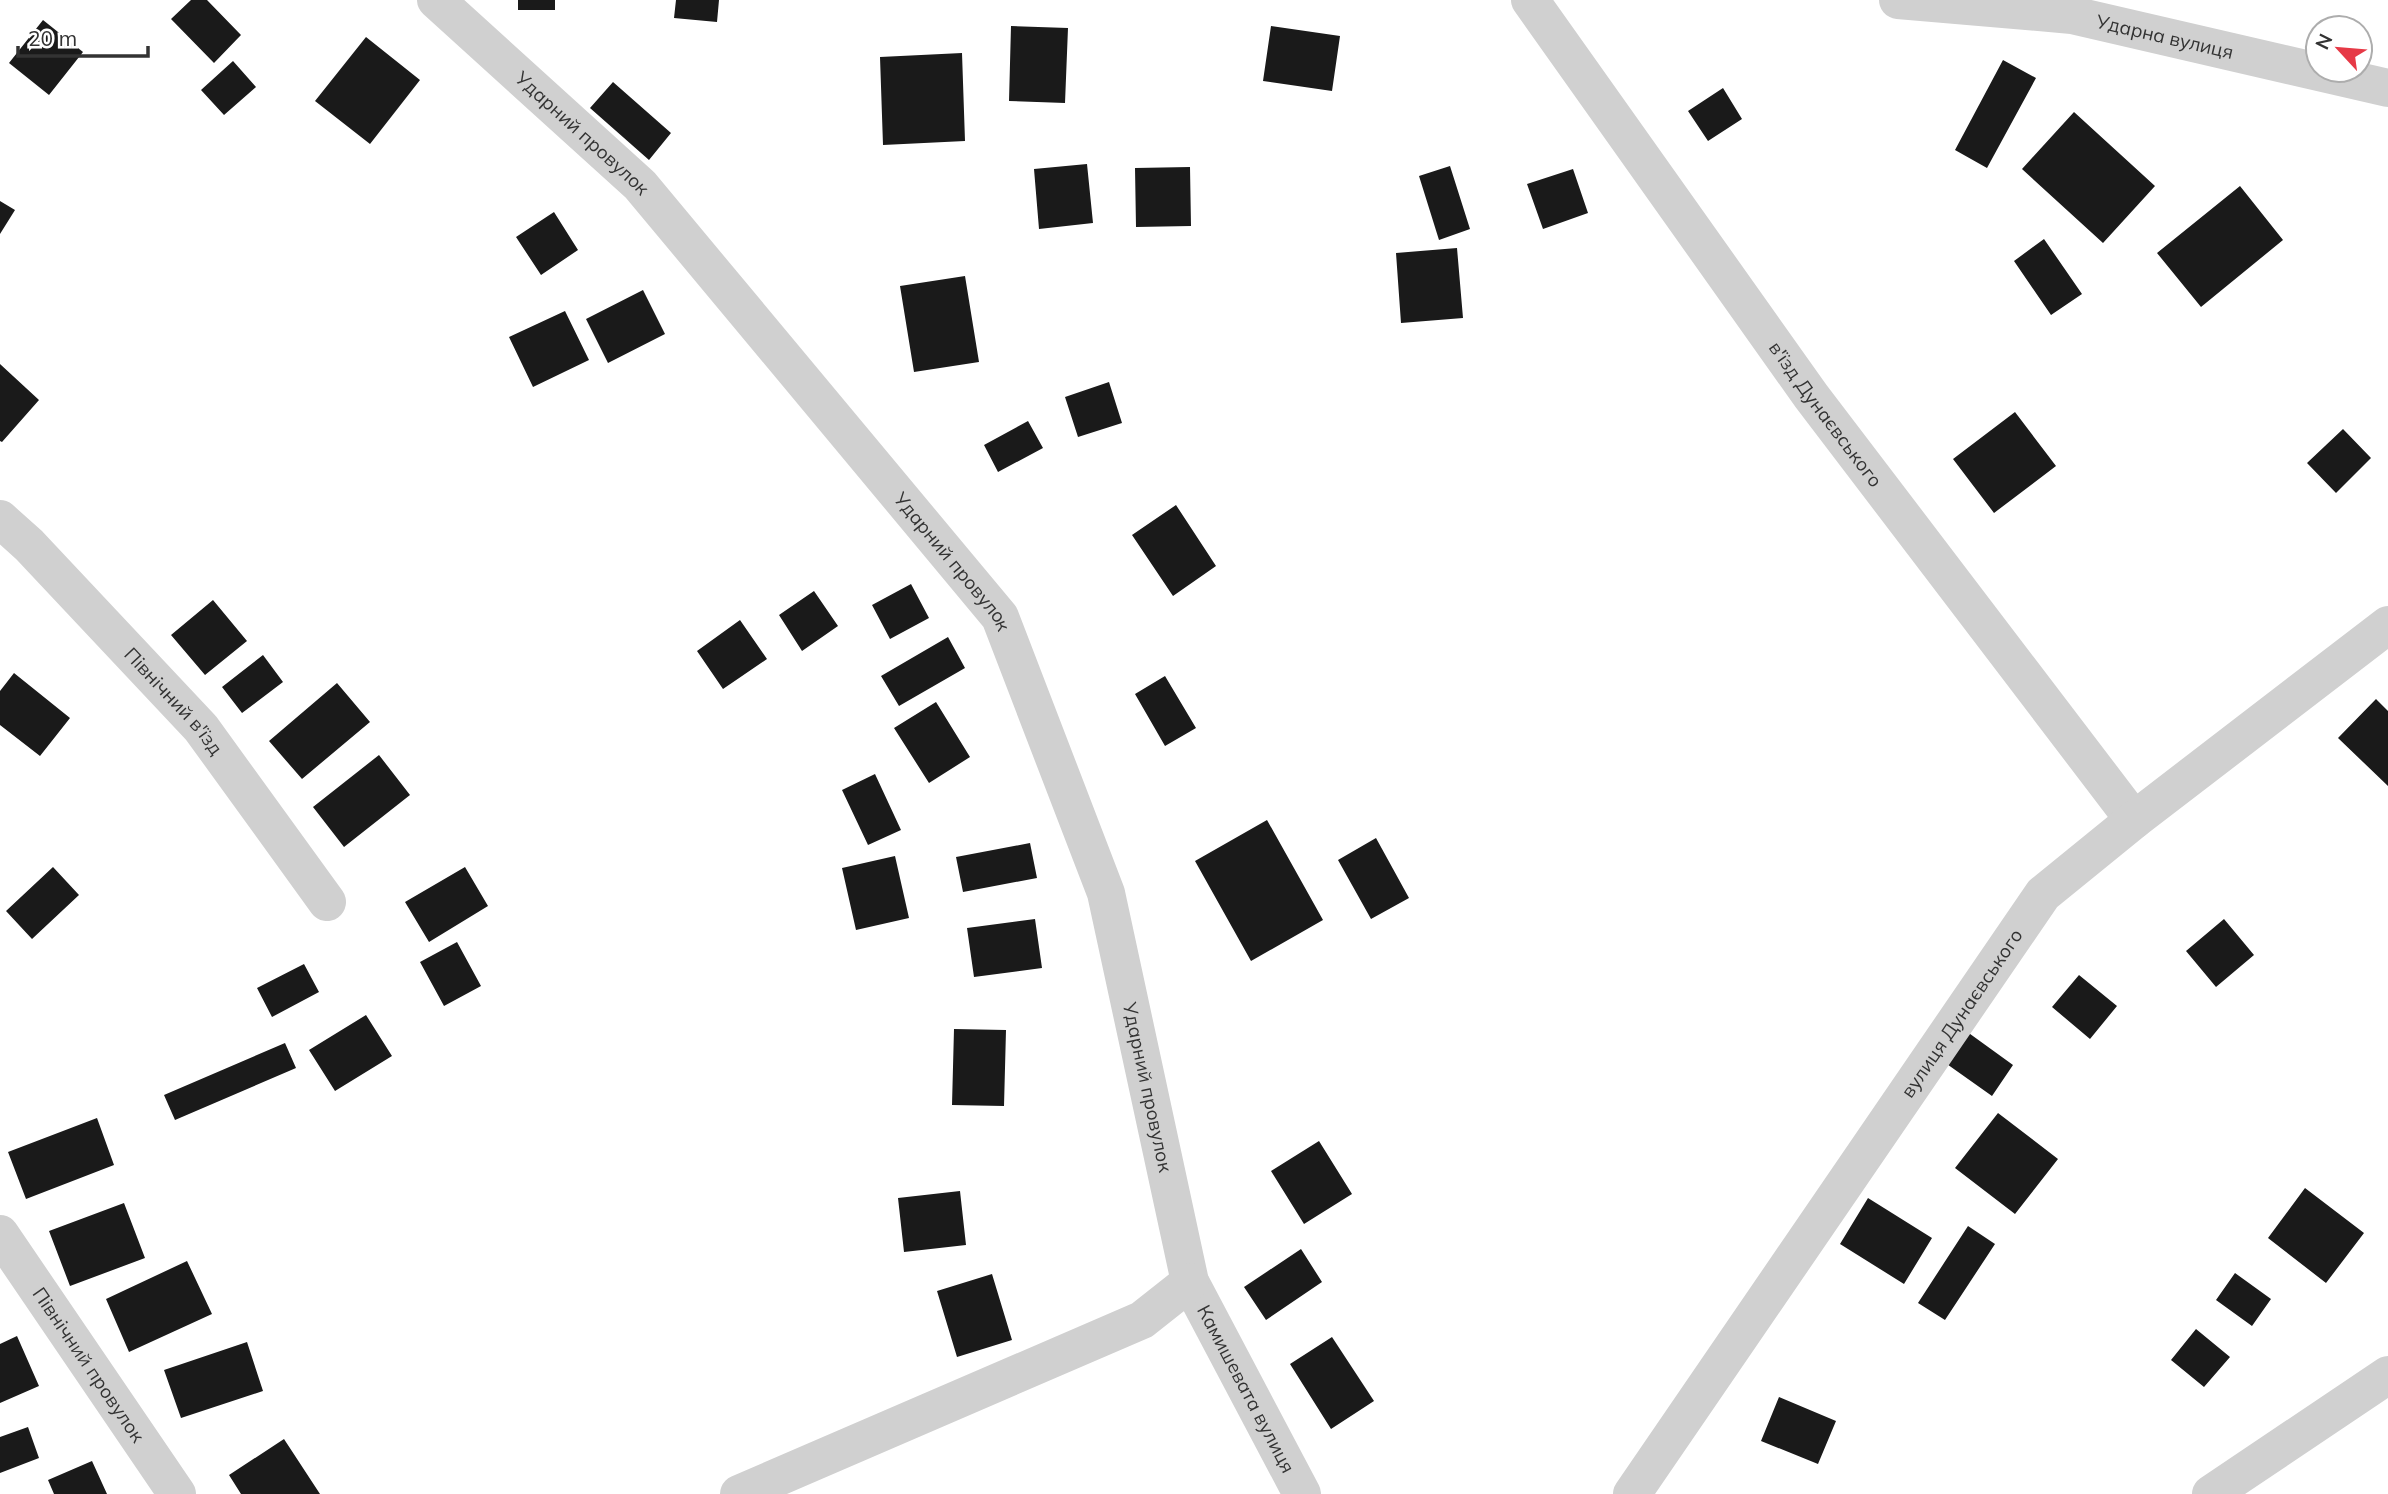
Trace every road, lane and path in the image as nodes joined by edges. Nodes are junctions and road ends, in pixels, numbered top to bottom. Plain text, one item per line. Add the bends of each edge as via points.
1 (436, 0) edge
2 (1530, 0) edge
3 (1898, 0) edge
4 (2388, 88) edge
5 (0, 519) edge
6 (2388, 625) edge
7 (2134, 820) junction
8 (327, 902) dead end
9 (0, 1234) edge
10 (1190, 1282) junction
11 (2388, 1375) edge
12 (1301, 1493) edge
13 (177, 1494) edge
14 (739, 1494) edge
15 (1632, 1494) edge
16 (2211, 1494) edge

1 - 10 street, Ударний провулок via 640,185 1000,617 1105,893
2 - 7 street, в'їзд Дунаєвського via 1811,396
3 - 4 street, Ударна вулиця via 2072,15
5 - 8 street, Північний в'їзд via 201,728
6 - 7 street, вулиця Дунаєвського
7 - 15 street, вулиця Дунаєвського via 2043,894
9 - 13 street, Північний провулок
10 - 12 street, Камишевата вулиця
10 - 14 street via 1142,1320
11 - 16 street

